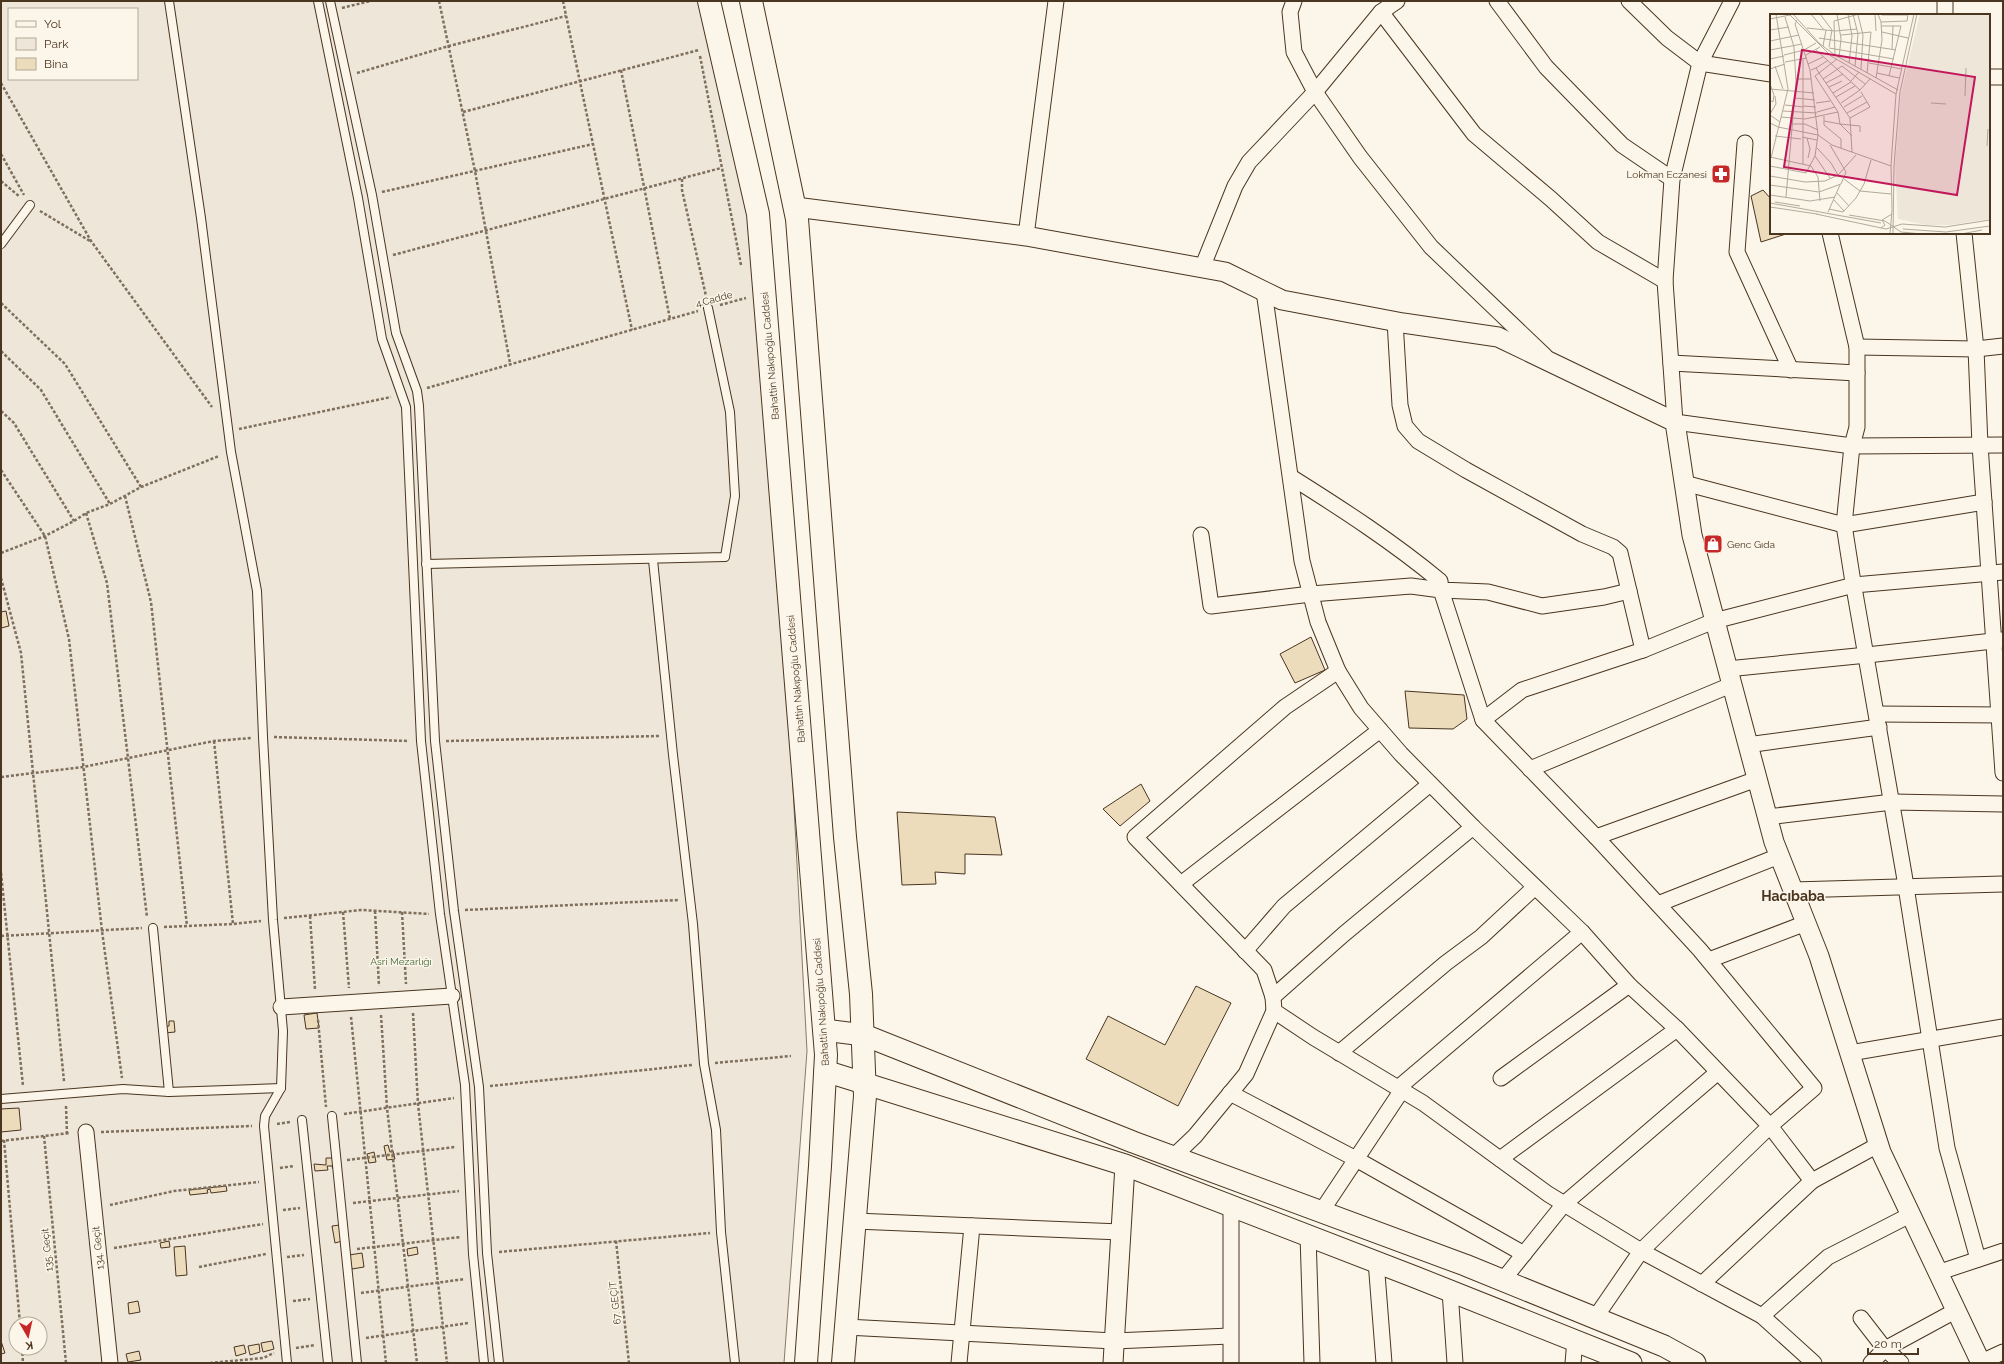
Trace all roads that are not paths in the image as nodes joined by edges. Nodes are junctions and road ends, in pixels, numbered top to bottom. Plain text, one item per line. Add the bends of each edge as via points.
1 (169, 1) edge
2 (318, 1) edge
3 (330, 1) edge
4 (709, 1) edge
5 (751, 1) edge
6 (1056, 1) edge
7 (1294, 1) edge
8 (1397, 1) edge
9 (1497, 1) edge
10 (1630, 1) edge
11 (1732, 1) edge
12 (1945, 1) edge
13 (1380, 12) junction
14 (1945, 14) edge
15 (1700, 63) junction
16 (1770, 74) edge
17 (1990, 77) edge
18 (2003, 77) edge
19 (1315, 92) junction
20 (1745, 143) dead end
21 (1672, 179) junction
22 (30, 205) road end
23 (795, 207) junction
24 (1830, 234) edge
25 (1964, 234) edge
26 (1026, 236) junction
27 (1, 244) edge
28 (1202, 268) junction
29 (1665, 281) junction
30 (1264, 291) junction
31 (708, 308) road end
32 (1394, 321) junction
33 (2003, 346) edge
34 (1856, 347) junction
35 (1976, 349) junction
36 (1551, 362) junction
37 (1671, 363) junction
38 (1791, 370) junction
39 (1857, 373) junction
40 (1675, 422) junction
41 (1980, 445) junction
42 (2003, 445) edge
43 (1852, 446) junction
44 (1291, 477) junction
45 (1684, 483) junction
46 (1984, 502) junction
47 (1844, 525) junction
48 (1201, 535) dead end
49 (653, 560) junction
50 (426, 564) junction
51 (1996, 573) edge
52 (1854, 585) junction
53 (1441, 590) junction
54 (1629, 591) junction
55 (1311, 594) junction
56 (1714, 621) junction
57 (1998, 640) edge
58 (1644, 650) junction
59 (1867, 656) junction
60 (1338, 671) junction
61 (1729, 677) junction
62 (2001, 715) edge
63 (1483, 720) junction
64 (1878, 720) junction
65 (1380, 730) junction
66 (1748, 745) junction
67 (1530, 769) junction
68 (2003, 773) edge
69 (1756, 779) junction
70 (1430, 784) junction
71 (1892, 802) junction
72 (2003, 804) edge
73 (1767, 817) junction
74 (1473, 827) junction
75 (1596, 837) junction
76 (1779, 856) junction
77 (1181, 884) junction
78 (2003, 884) edge
79 (1906, 886) junction
80 (1535, 887) junction
81 (1793, 890) junction
82 (1658, 904) junction
83 (1806, 923) junction
84 (151, 928) road end
85 (1582, 932) junction
86 (1245, 951) junction
87 (1709, 960) junction
88 (1629, 984) junction
89 (452, 996) junction
90 (1273, 1004) junction
91 (281, 1007) junction
92 (2003, 1027) edge
93 (1677, 1029) junction
94 (824, 1030) junction
95 (864, 1035) junction
96 (1929, 1039) junction
97 (1339, 1053) junction
98 (1850, 1053) junction
99 (825, 1071) junction
100 (1718, 1072) junction
101 (1501, 1078) dead end
102 (865, 1084) junction
103 (281, 1088) junction
104 (1400, 1089) junction
105 (169, 1092) junction
106 (1230, 1093) junction
107 (1, 1099) edge
108 (332, 1116) road end
109 (302, 1120) road end
110 (1770, 1126) junction
111 (86, 1132) road end
112 (1878, 1145) junction
113 (1173, 1157) junction
114 (1356, 1159) junction
115 (1500, 1159) junction
116 (1125, 1165) junction
117 (1812, 1181) junction
118 (1564, 1204) junction
119 (1231, 1206) junction
120 (1321, 1212) junction
121 (1910, 1215) junction
122 (855, 1221) junction
123 (972, 1226) junction
124 (1121, 1232) junction
125 (1308, 1235) junction
126 (1641, 1251) junction
127 (2003, 1251) edge
128 (1524, 1254) junction
129 (1978, 1259) junction
130 (1376, 1261) junction
131 (1937, 1273) junction
132 (1503, 1280) junction
133 (1702, 1284) junction
134 (1450, 1291) junction
135 (1955, 1311) junction
136 (1762, 1316) junction
137 (1595, 1318) junction
138 (1861, 1318) dead end
139 (846, 1327) junction
140 (964, 1333) junction
141 (1230, 1336) junction
142 (1575, 1340) junction
143 (1114, 1341) junction
144 (1884, 1349) junction
145 (2003, 1352) edge
146 (110, 1363) edge
147 (287, 1363) edge
148 (328, 1363) edge
149 (357, 1363) edge
150 (484, 1363) edge
151 (499, 1363) edge
152 (735, 1363) edge
153 (806, 1363) edge
154 (844, 1363) edge
155 (959, 1363) edge
156 (1113, 1363) edge
157 (1231, 1363) edge
158 (1312, 1363) edge
159 (1384, 1363) edge
160 (1455, 1363) edge
161 (1573, 1363) edge
162 (1630, 1363) edge
163 (1695, 1363) edge
164 (1814, 1363) edge
165 (1871, 1363) edge
166 (1901, 1363) edge
167 (1980, 1363) edge

1 - 91 lane via 231,452 257,591 273,920
2 - 89 lane via 358,198 382,339 406,407 421,741 440,914
3 - 50 lane via 372,195 396,333 419,406
4 - 94 main road, Bahattin Nakıpoğlu Caddesi via 758,214
5 - 23 main road
6 - 26 street
7 - 19 street via 1290,12 1294,52
8 - 13 street
9 - 21 street via 1546,67 1622,145
10 - 15 street via 1667,38
11 - 15 street
12 - 14 street
13 - 19 street
13 - 29 street via 1474,134 1598,242
15 - 16 street
15 - 21 street
17 - 18 street
19 - 28 street via 1249,162 1235,186
19 - 36 street via 1360,157 1431,247
20 - 38 street via 1737,252
21 - 29 street
22 - 27 lane
23 - 26 street
23 - 95 main road via 845,837
24 - 34 street
25 - 35 street
26 - 28 street
28 - 30 street via 1225,272
29 - 37 street
30 - 32 street via 1282,300
30 - 44 street
31 - 49 lane via 730,412 735,496 725,557
32 - 36 street via 1498,337
32 - 54 street via 1400,405 1405,426 1418,441 1554,519 1613,547 1620,553
33 - 35 street
34 - 35 street
34 - 39 street
35 - 41 street
36 - 40 street
37 - 38 street
37 - 40 street
38 - 39 street
39 - 43 street via 1857,427
40 - 43 street
40 - 45 street
41 - 42 street
41 - 43 street
41 - 46 street
43 - 47 street
44 - 53 street via 1349,513 1413,558 1440,581
44 - 55 street via 1302,561
45 - 47 street
45 - 56 street via 1692,535
46 - 47 street
46 - 51 street
47 - 52 street
48 - 55 street via 1211,606
49 - 50 lane
49 - 152 lane via 690,899 704,1064 716,1130 721,1232
50 - 151 lane via 435,741 454,911 479,1087 487,1253
51 - 52 street
51 - 57 street
52 - 56 street
52 - 59 street
53 - 54 street via 1488,592 1542,606
53 - 55 street via 1411,586
53 - 63 street
54 - 58 street
55 - 60 street via 1318,622
56 - 58 street
56 - 61 street
57 - 59 street
57 - 62 street
58 - 63 street via 1522,690
59 - 61 street
59 - 64 street
60 - 65 street via 1361,708
60 - 77 street via 1285,707 1136,837
61 - 66 street
61 - 67 street
62 - 64 street
62 - 68 street
63 - 67 street
64 - 66 street
64 - 71 street
65 - 70 street
65 - 77 street
66 - 69 street
67 - 75 street
69 - 73 street
69 - 75 street
70 - 74 street
70 - 86 street via 1284,906
71 - 72 street
71 - 73 street
71 - 79 street
73 - 76 street
74 - 80 street
74 - 90 street via 1344,934
75 - 82 street
76 - 81 street
76 - 82 street
77 - 86 street
78 - 79 street
79 - 81 street
79 - 96 street
80 - 85 street
80 - 97 street via 1481,937 1446,963
81 - 83 street
82 - 87 street
83 - 87 street
83 - 98 street
84 - 105 lane
85 - 88 street
85 - 104 street
86 - 90 street via 1264,970
87 - 110 street via 1814,1088
88 - 93 street
88 - 101 street
89 - 91 street
89 - 150 lane via 465,1085 472,1236
90 - 97 street
90 - 106 street via 1246,1074
91 - 103 lane
92 - 96 street
93 - 100 street
93 - 115 street
94 - 95 main road
94 - 99 main road, Bahattin Nakıpoğlu Caddesi
95 - 102 main road
95 - 113 main road
96 - 98 street
96 - 129 street via 1947,1148
97 - 104 street
98 - 112 street
99 - 102 main road
99 - 153 main road, Bahattin Nakıpoğlu Caddesi
100 - 110 street
100 - 118 street
102 - 116 main road
102 - 122 main road
103 - 105 lane
103 - 147 lane via 265,1116 264,1126
104 - 114 street
104 - 115 street
105 - 107 lane via 123,1089
106 - 113 street via 1196,1136
106 - 114 street
108 - 149 lane
109 - 148 lane
110 - 117 street
110 - 126 street
111 - 146 street, 134. Geçit
112 - 117 street
112 - 121 street
113 - 120 main road
114 - 120 street
114 - 128 street
115 - 118 street
116 - 119 main road
116 - 124 street
117 - 133 street
118 - 126 street
118 - 128 street
119 - 125 main road
119 - 141 street
120 - 132 main road
121 - 131 street
121 - 136 street via 1828,1257
122 - 123 street
122 - 139 main road
123 - 124 street
123 - 140 street
124 - 143 street
125 - 130 main road
125 - 158 street
126 - 133 street
126 - 137 street
127 - 129 street
128 - 132 street
129 - 131 street
130 - 134 main road
130 - 159 street
131 - 135 street
132 - 137 main road
133 - 136 street
134 - 142 main road
134 - 160 street
135 - 144 street
135 - 167 street
136 - 164 street
137 - 163 main road via 1664,1346
138 - 144 street
139 - 140 street
139 - 154 main road
140 - 143 street
140 - 155 street
141 - 143 street
141 - 157 street
142 - 161 street
142 - 162 main road
143 - 156 street
144 - 165 street
144 - 166 street
145 - 167 street

